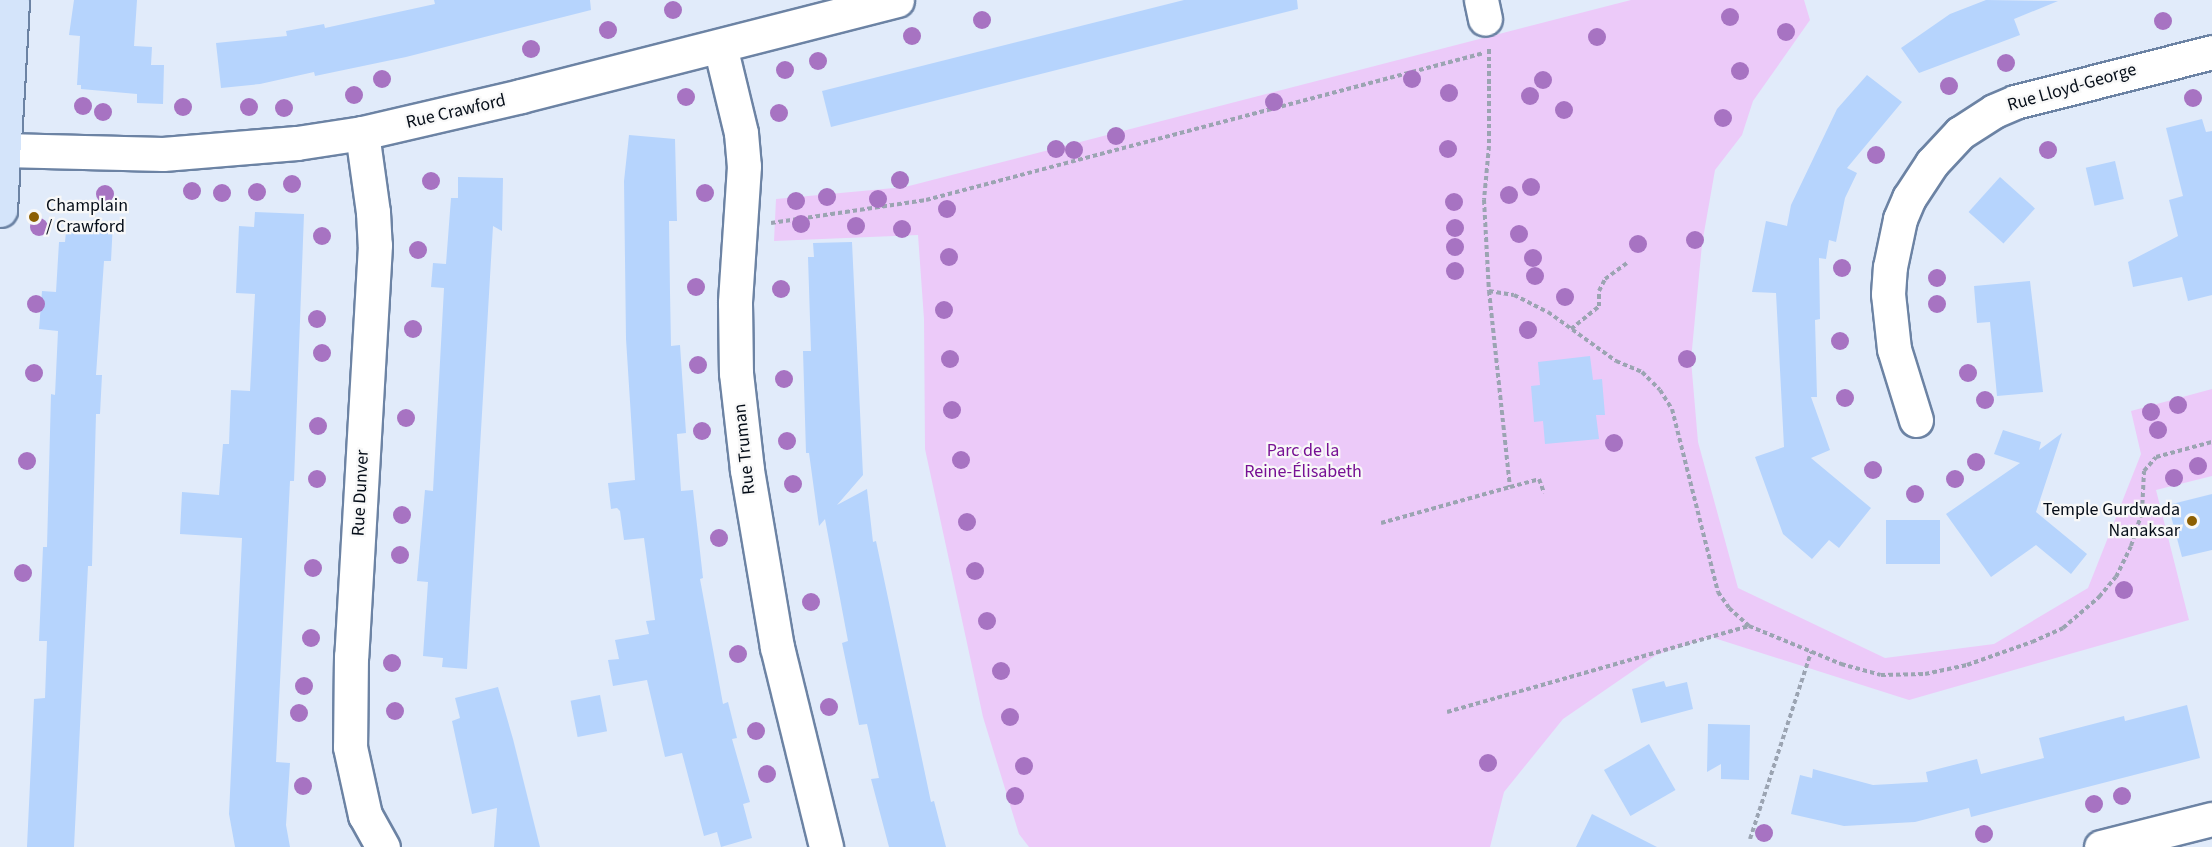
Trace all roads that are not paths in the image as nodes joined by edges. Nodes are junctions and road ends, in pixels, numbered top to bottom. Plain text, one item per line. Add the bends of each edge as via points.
1 (12, 0) edge
2 (897, 0) edge
3 (720, 46) junction
4 (2212, 52) edge
5 (362, 133) junction
6 (4, 150) junction
7 (0, 210) edge
8 (1916, 420) dead end
9 (2212, 819) edge
10 (383, 847) edge
11 (826, 847) edge
12 (2100, 847) edge

1 - 6 main road
2 - 3 street, Rue Crawford
3 - 5 street, Rue Crawford
3 - 11 street, Rue Truman via 741,133 744,166 735,303 736,373 748,481 777,647
4 - 8 street, Rue Lloyd-George via 2015,102 1976,121 1939,155 1909,198 1900,219 1890,267 1888,294 1893,341
5 - 6 street, Rue Crawford via 297,143 163,154
5 - 10 street, Rue Dunver via 375,245 351,656 350,747 365,815
6 - 7 main road
9 - 12 street

